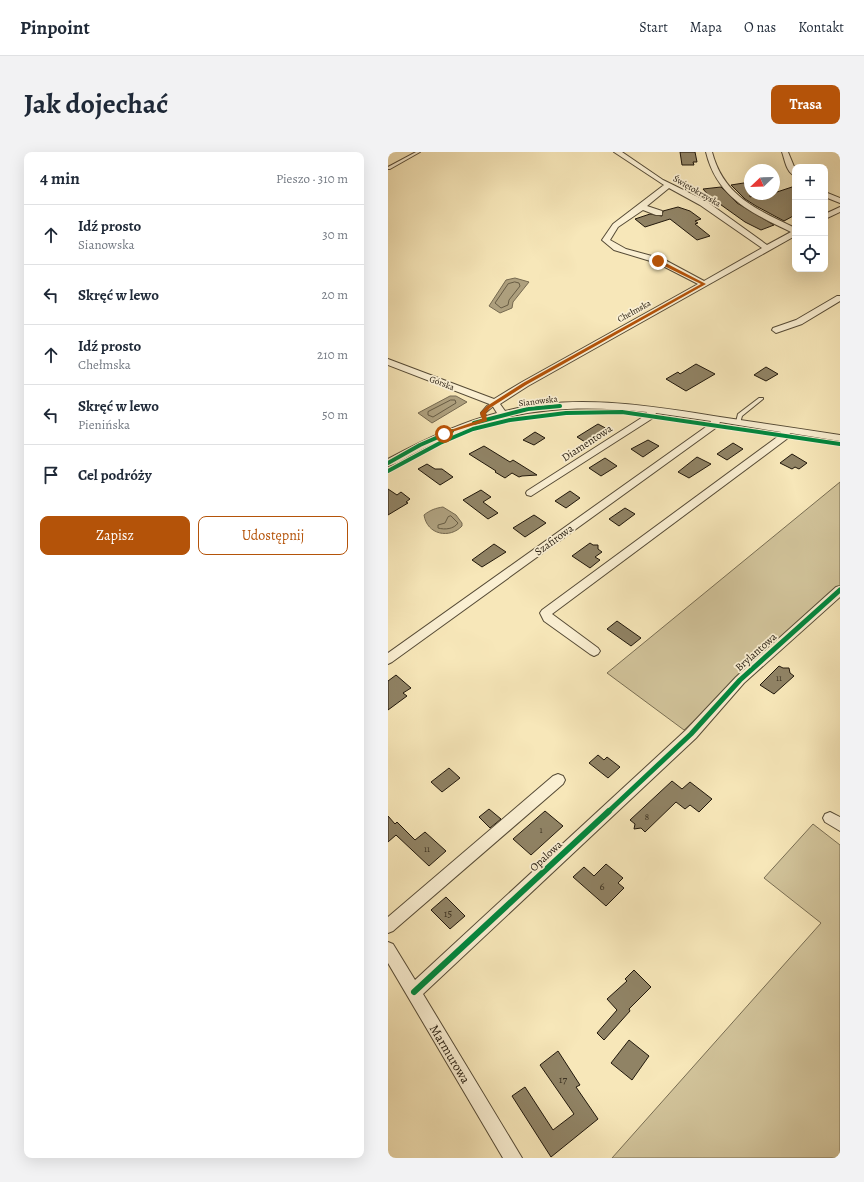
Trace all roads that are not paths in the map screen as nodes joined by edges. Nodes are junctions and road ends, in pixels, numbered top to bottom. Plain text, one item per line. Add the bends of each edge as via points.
1 (418, 152) edge
2 (617, 152) edge
3 (709, 152) edge
4 (785, 152) edge
5 (389, 168) edge
6 (792, 171) edge
7 (669, 185) junction
8 (828, 195) edge
9 (840, 201) edge
10 (642, 207) junction
11 (840, 209) edge
12 (659, 214) dead end
13 (828, 215) edge
14 (792, 230) edge
15 (792, 234) edge
16 (766, 248) junction
17 (704, 284) junction
18 (840, 298) edge
19 (776, 330) dead end
20 (388, 362) edge
21 (761, 399) dead end
22 (496, 403) junction
23 (652, 410) junction
24 (503, 414) junction
25 (485, 419) junction
26 (716, 419) junction
27 (738, 422) junction
28 (786, 430) junction
29 (840, 438) edge
30 (388, 463) edge
31 (531, 493) dead end
32 (840, 590) edge
33 (594, 651) dead end
34 (388, 659) edge
35 (691, 734) joint
36 (558, 780) dead end
37 (388, 926) edge
38 (388, 949) edge
39 (414, 992) junction
40 (513, 1158) edge

1 - 5 lane
2 - 7 street, Świętokrzyska
3 - 14 street via 714,172 734,196
4 - 6 street
7 - 10 street
7 - 16 street, Świętokrzyska via 702,203
8 - 9 street
10 - 12 street
10 - 17 street via 615,225 608,233 606,240 609,245 658,261
11 - 13 street
15 - 16 street, Chełmska
16 - 17 street, Chełmska
17 - 22 street, Chełmska via 531,380
18 - 19 street via 800,322
20 - 22 street, Górska
21 - 27 lane via 740,414
22 - 24 street
22 - 25 lane via 483,413
23 - 24 street, Sianowska via 559,406
23 - 26 street, Sianowska
23 - 31 street, Diamentowa via 650,416
24 - 25 street, Sianowska
25 - 30 street, Sianowska via 444,434
26 - 27 street, Sianowska
26 - 34 street, Szafirowa via 714,425
27 - 28 street, Sianowska
28 - 29 street, Sianowska
28 - 33 street via 785,436 546,613 548,618
32 - 35 street, Brylantowa via 740,680
35 - 39 street, Opalowa
36 - 37 street
38 - 39 street, Marmurowa
39 - 40 street, Marmurowa

